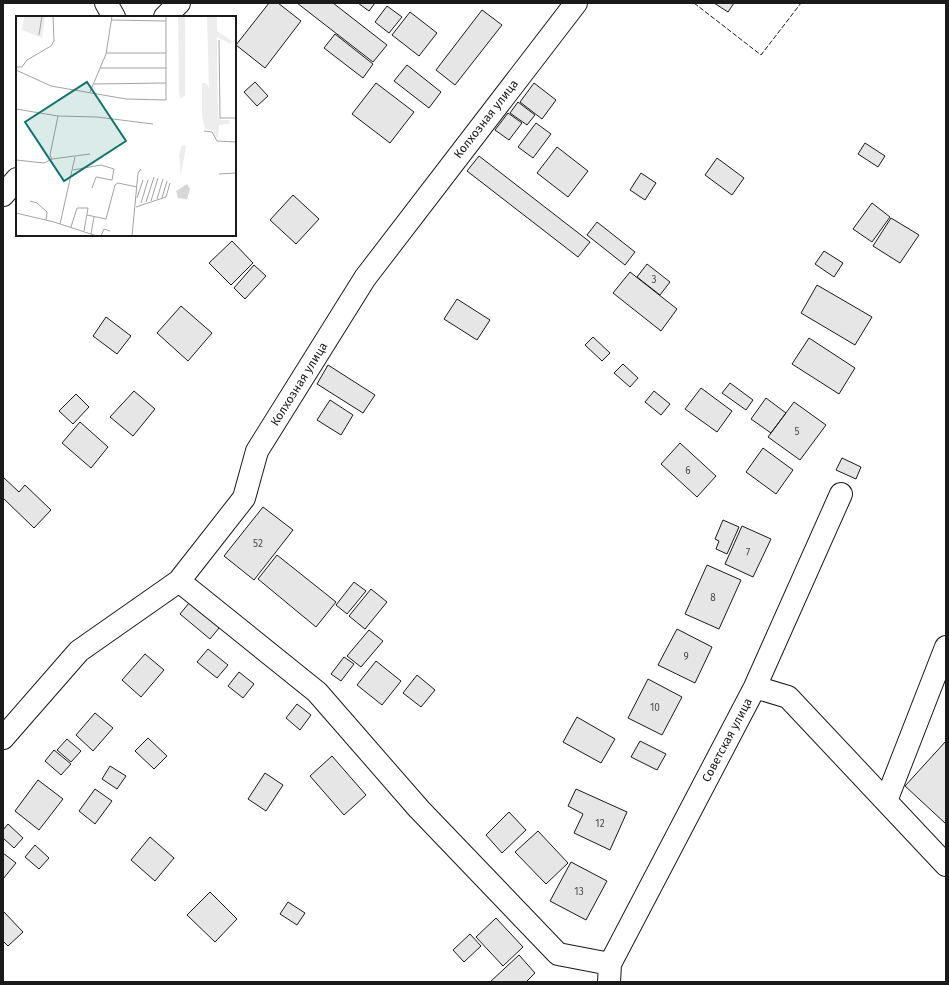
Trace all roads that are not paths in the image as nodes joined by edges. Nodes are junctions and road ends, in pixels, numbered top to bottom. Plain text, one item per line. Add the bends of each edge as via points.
1 (106, 3) edge
2 (179, 3) edge
3 (576, 3) edge
4 (113, 16) edge
5 (167, 16) edge
6 (16, 180) edge
7 (3, 195) edge
8 (841, 494) dead end
9 (179, 581) junction
10 (946, 647) edge
11 (754, 687) junction
12 (3, 738) edge
13 (886, 801) junction
14 (946, 865) edge
15 (610, 973) edge

1 - 4 street
2 - 5 street
3 - 9 street, Колхозная улица via 365,278 257,451 244,498
6 - 7 street
8 - 11 street, Советская улица
9 - 12 street, Колхозная улица via 79,651
9 - 15 street via 317,692 419,809 558,954
10 - 13 street
11 - 13 street via 788,697
11 - 15 street, Советская улица
13 - 14 street

